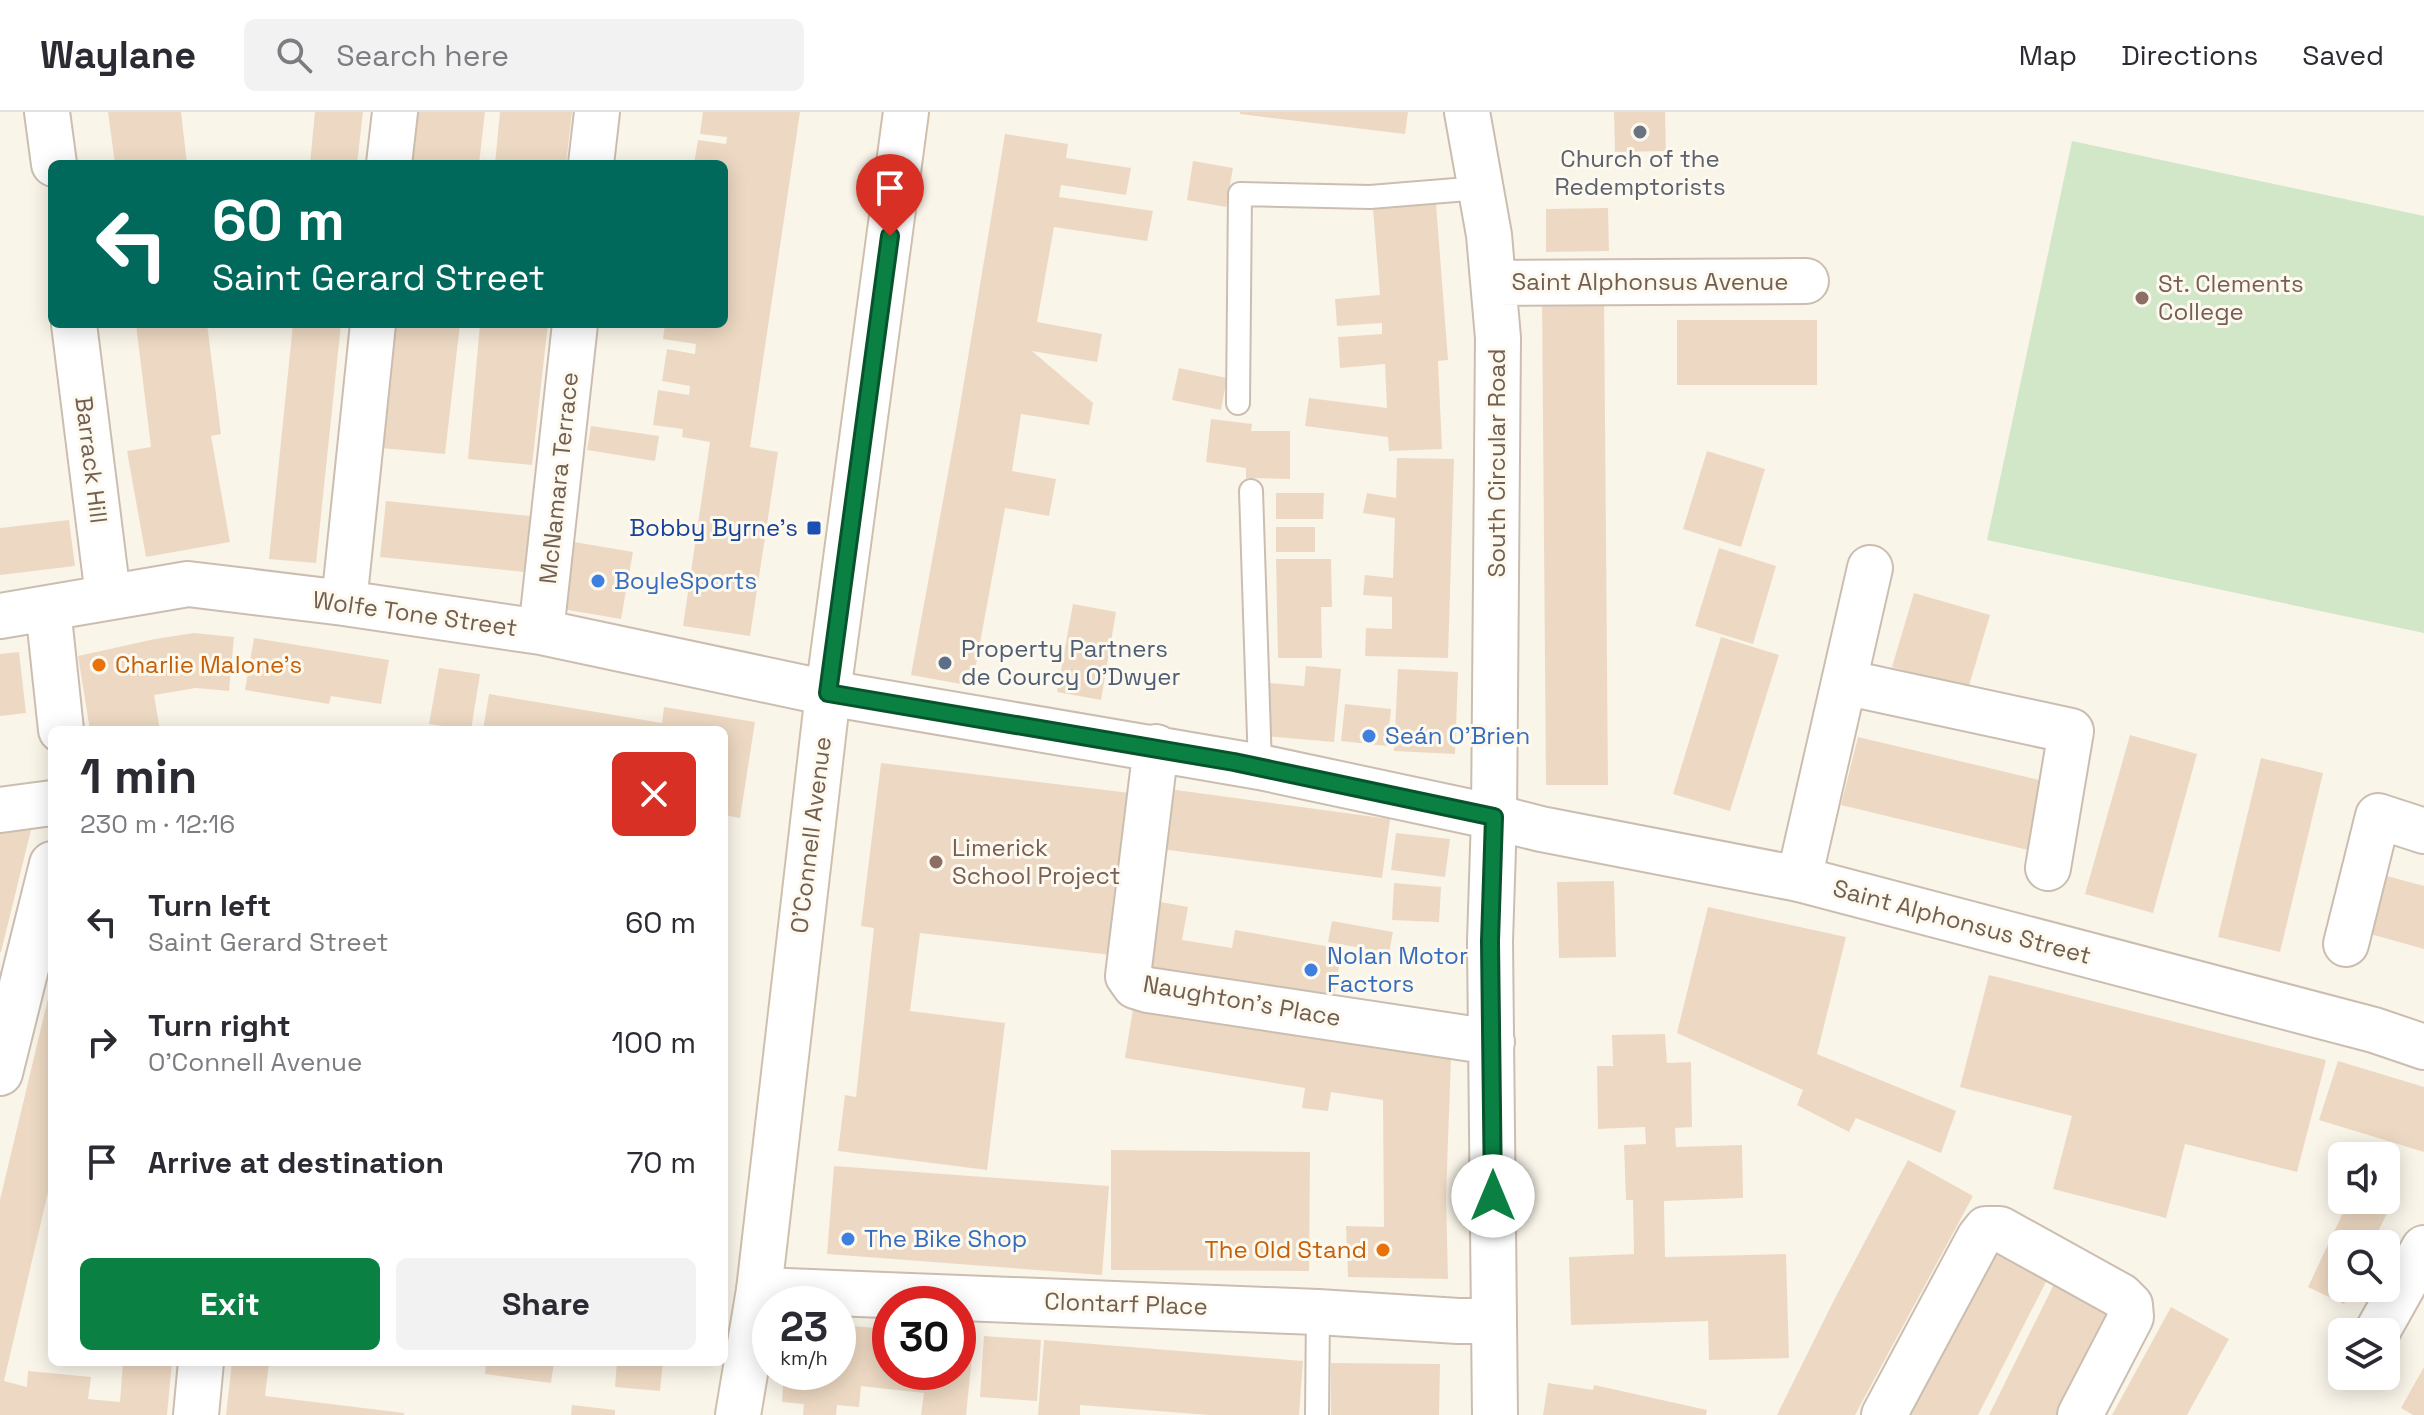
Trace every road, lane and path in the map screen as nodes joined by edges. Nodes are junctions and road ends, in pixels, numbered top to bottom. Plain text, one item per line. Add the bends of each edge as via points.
1 (47, 112) edge
2 (395, 112) edge
3 (597, 112) edge
4 (906, 112) edge
5 (1467, 112) edge
6 (53, 160) edge
7 (389, 160) edge
8 (591, 160) edge
9 (1480, 188) junction
10 (1806, 281) dead end
11 (1494, 283) junction
12 (74, 328) edge
13 (373, 328) edge
14 (575, 328) edge
15 (1238, 403) dead end
16 (1251, 491) dead end
17 (1870, 568) dead end
18 (108, 596) junction
19 (344, 603) junction
20 (48, 608) junction
21 (0, 616) edge
22 (541, 632) junction
23 (1844, 682) junction
24 (828, 693) junction
25 (61, 726) edge
26 (1156, 747) junction
27 (1260, 767) junction
28 (48, 804) edge
29 (0, 810) edge
30 (1494, 817) junction
31 (2424, 831) edge
32 (2048, 868) dead end
33 (1799, 879) junction
34 (48, 880) edge
35 (2346, 944) dead end
36 (1492, 1042) junction
37 (2424, 1047) edge
38 (0, 1073) edge
39 (2424, 1248) edge
40 (759, 1286) edge
41 (856, 1294) edge
42 (1318, 1312) junction
43 (2385, 1318) edge
44 (1493, 1320) junction
45 (752, 1332) edge
46 (201, 1366) edge
47 (196, 1415) edge
48 (738, 1415) edge
49 (1317, 1415) edge
50 (1495, 1415) edge
51 (1884, 1415) edge
52 (2080, 1415) edge

1 - 6 street
2 - 7 street
3 - 8 street
4 - 24 street, O'Connell Avenue
5 - 9 street, South Circular Road
9 - 11 street, South Circular Road
9 - 15 lane via 1370,197 1240,194
10 - 11 street, Saint Alphonsus Avenue
11 - 30 street, South Circular Road
12 - 18 street, Barrack Hill
13 - 19 street
14 - 22 street, McNamara Terrace
16 - 27 lane
17 - 23 street
18 - 19 street, Wolfe Tone Street via 188,584
18 - 20 street, Wolfe Tone Street
19 - 22 street, Wolfe Tone Street
20 - 21 street, Wolfe Tone Street
20 - 25 street
22 - 24 street, Wolfe Tone Street
23 - 32 street via 2071,731
23 - 33 street
24 - 26 street, Wolfe Tone Street
24 - 40 street, O'Connell Avenue
26 - 27 street, Saint Alphonsus Street
26 - 36 street, Naughton's Place via 1128,976 1135,986
27 - 30 street, Saint Alphonsus Street
28 - 29 street
30 - 33 street, Saint Alphonsus Street
30 - 36 street, South Circular Road
31 - 35 street via 2378,816
33 - 37 street, Saint Alphonsus Street
34 - 38 street
36 - 44 street, South Circular Road
39 - 43 street
41 - 42 street, Clontarf Place
42 - 44 street, Clontarf Place
42 - 49 lane
44 - 50 street, South Circular Road
45 - 48 street, O'Connell Avenue
46 - 47 street
51 - 52 street via 1986,1229 2000,1229 2130,1305 2131,1317

